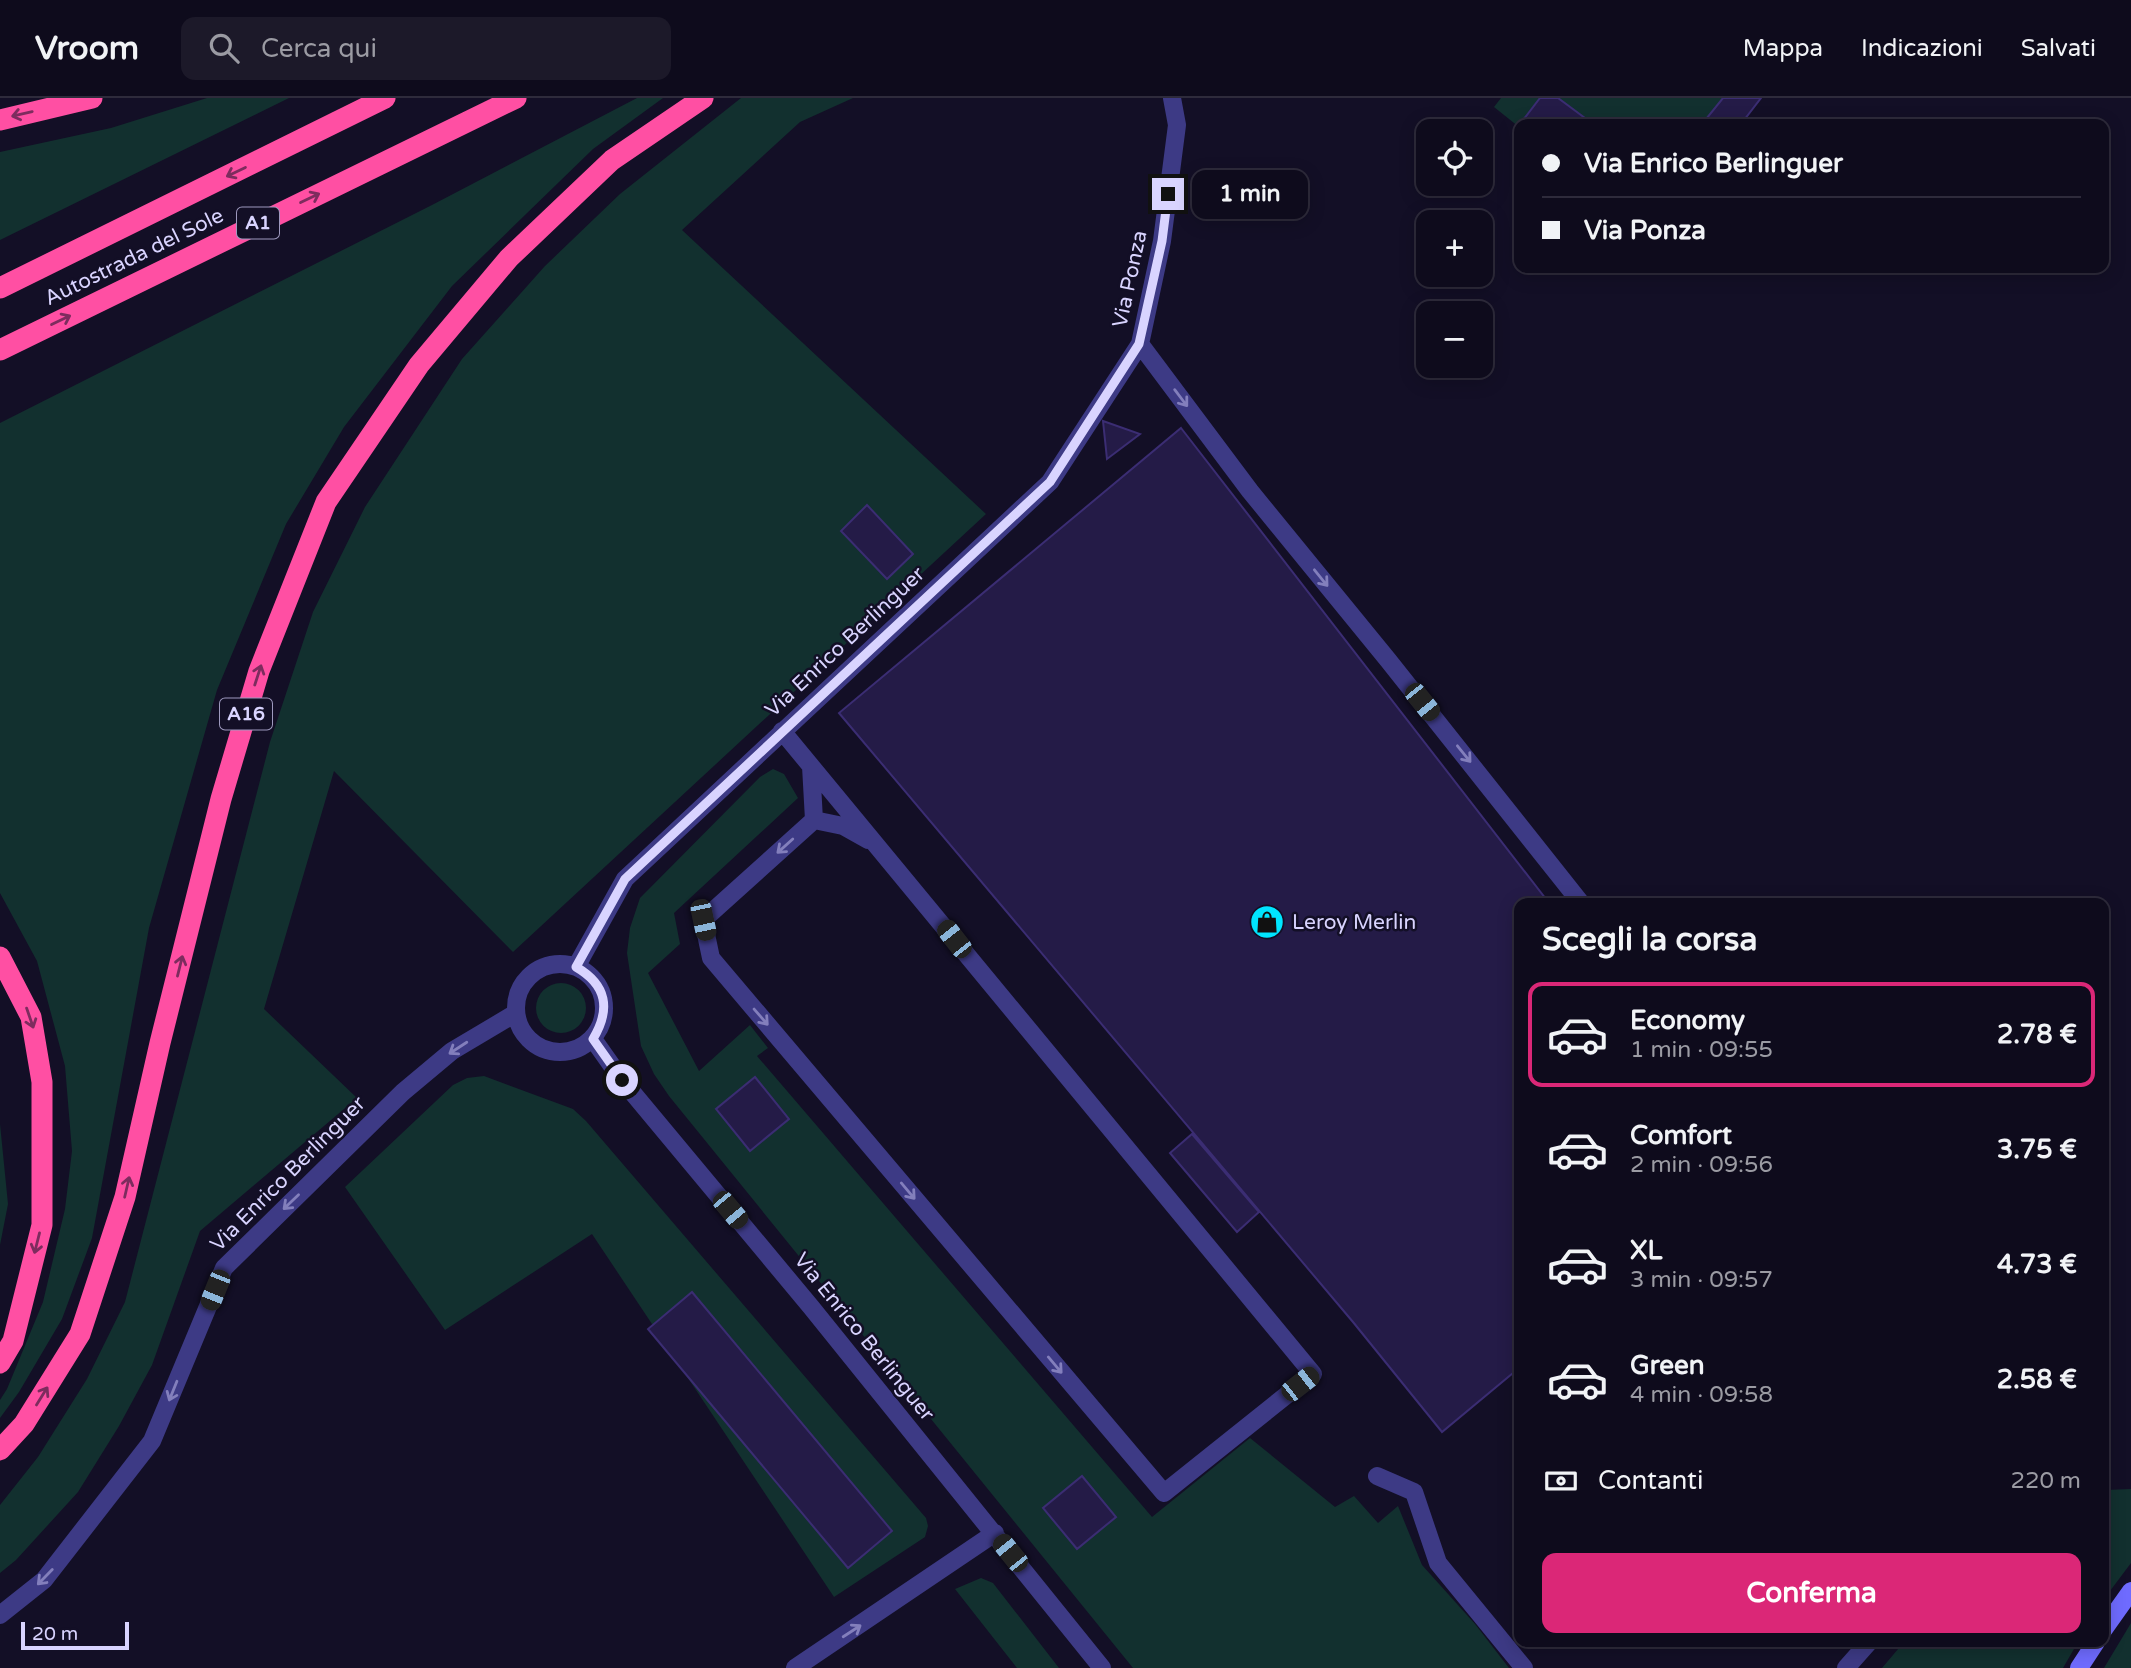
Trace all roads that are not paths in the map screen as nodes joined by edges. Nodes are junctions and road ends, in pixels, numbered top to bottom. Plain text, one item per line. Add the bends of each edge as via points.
1 (92, 98) edge
2 (385, 98) edge
3 (516, 98) edge
4 (703, 98) edge
5 (1172, 98) edge
6 (0, 120) edge
7 (0, 288) edge
8 (1139, 344) junction
9 (0, 350) edge
10 (782, 731) junction
11 (811, 766) junction
12 (814, 820) junction
13 (877, 845) junction
14 (1577, 898) edge
15 (0, 957) edge
16 (576, 967) junction
17 (516, 1013) junction
18 (593, 1039) junction
19 (0, 1363) edge
20 (0, 1450) edge
21 (1377, 1476) dead end
22 (995, 1533) junction
23 (2131, 1591) edge
24 (0, 1615) edge
25 (2109, 1622) edge
26 (1865, 1647) edge
27 (2092, 1647) edge
28 (795, 1668) edge
29 (1102, 1668) edge
30 (1524, 1668) edge
31 (1846, 1668) edge
32 (2079, 1668) edge

1 -> 6 highway
2 -> 7 highway, Autostrada del Sole
9 -> 3 highway, Autostrada del Sole / A1
20 -> 4 highway, A16 via 24,1424 80,1334 125,1197 214,826 259,671 326,502 419,365 509,258 612,160
5 - 8 lane, Via Ponza via 1177,125 1162,241
8 - 10 lane, Via Enrico Berlinguer via 1050,482
8 -> 14 lane via 1250,491
10 - 11 lane
10 - 16 lane, Via Enrico Berlinguer via 625,879
11 - 12 lane
11 - 13 lane
12 - 13 lane via 843,826
12 -> 13 lane via 703,920 711,958 1164,1493 1313,1374
15 -> 19 highway via 32,1017 42,1082 42,1225 13,1341
16 - 17 lane via 546,966 533,973 517,998
16 - 18 lane via 598,985 603,999 604,1013
17 - 18 lane via 528,1039 540,1048 568,1052
17 -> 24 lane, Via Enrico Berlinguer via 452,1051 403,1092 224,1268 152,1441 44,1580
18 - 22 lane, Via Enrico Berlinguer
21 - 30 lane via 1414,1492 1438,1563
28 -> 22 lane
22 - 29 lane, Via Enrico Berlinguer
23 - 25 main road
26 - 31 lane
27 - 32 main road

